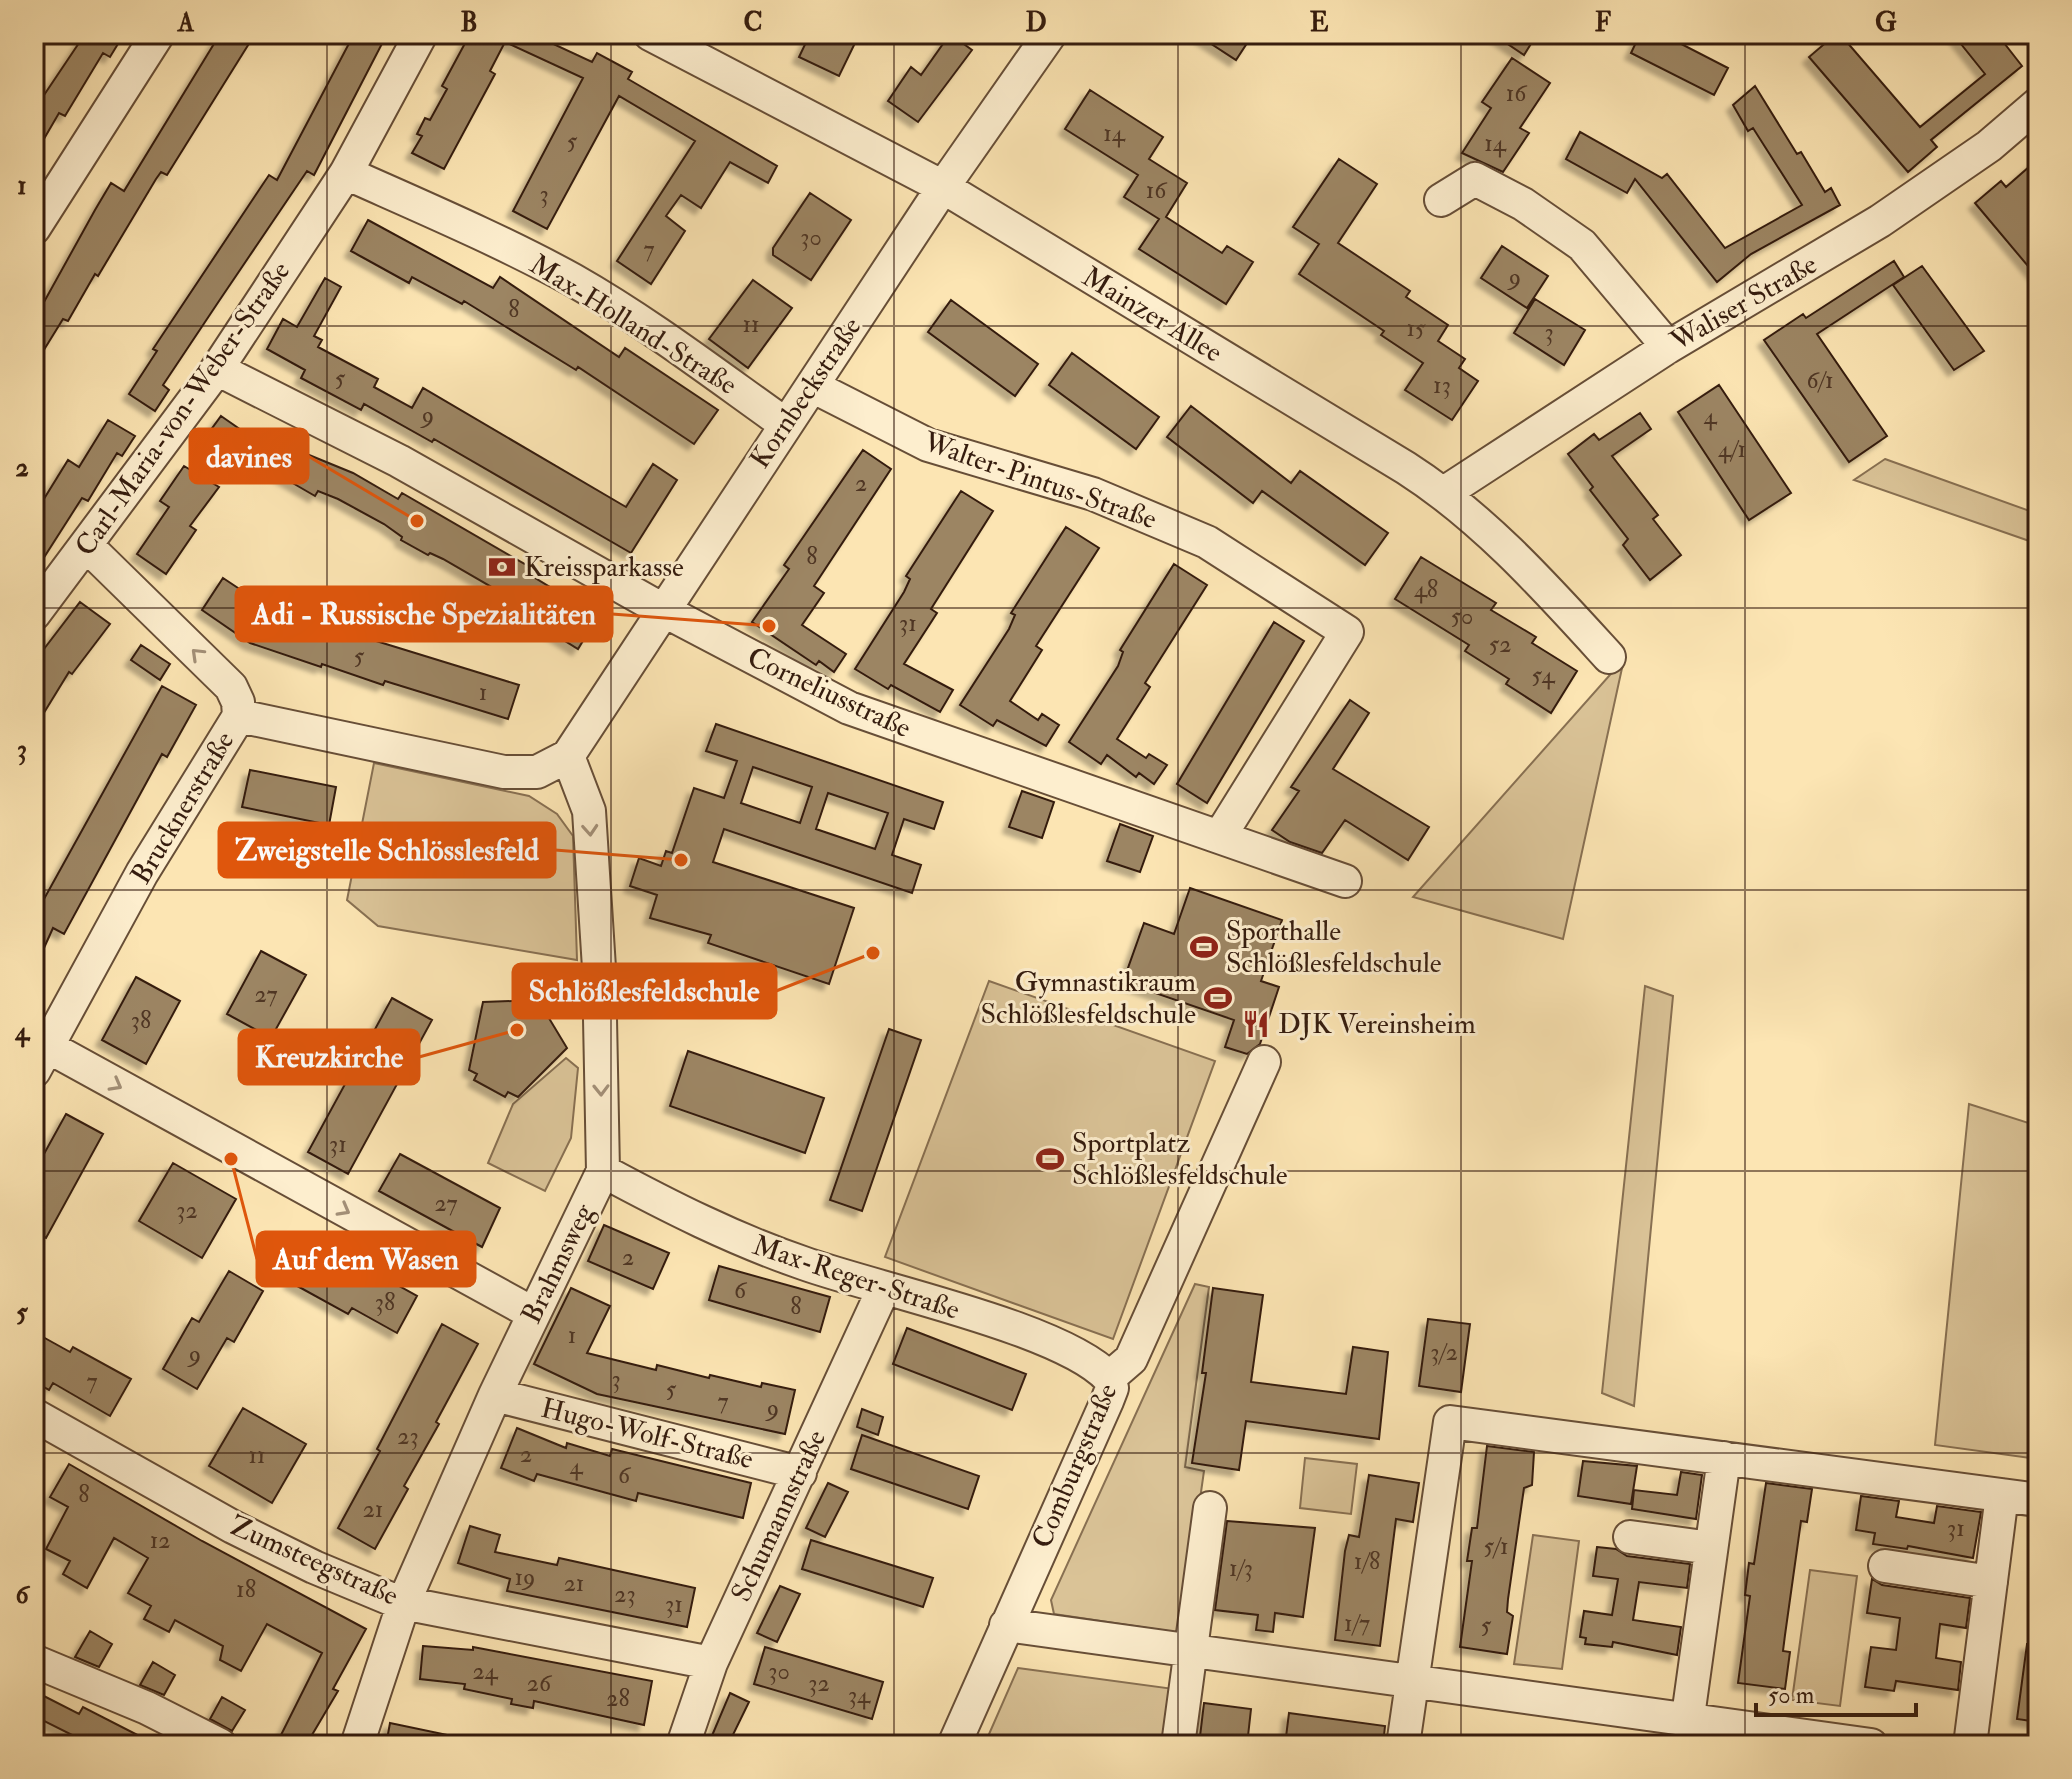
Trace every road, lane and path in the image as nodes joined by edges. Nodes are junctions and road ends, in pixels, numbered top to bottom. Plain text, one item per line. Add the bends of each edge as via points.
1 (158, 34) edge
2 (421, 34) edge
3 (650, 34) edge
4 (1050, 34) edge
5 (2038, 104) edge
6 (346, 173) junction
7 (943, 187) junction
8 (1441, 200) dead end
9 (34, 228) edge
10 (1668, 347) junction
11 (217, 369) junction
12 (812, 386) junction
13 (785, 424) junction
14 (1444, 493) junction
15 (87, 546) junction
16 (661, 609) junction
17 (34, 614) edge
18 (1609, 657) dead end
19 (239, 716) junction
20 (568, 756) junction
21 (1220, 836) junction
22 (1345, 881) dead end
23 (38, 1053) edge
24 (1264, 1062) dead end
25 (603, 1171) junction
26 (883, 1290) junction
27 (534, 1314) junction
28 (1109, 1378) junction
29 (495, 1395) junction
30 (34, 1415) edge
31 (1724, 1458) junction
32 (800, 1473) junction
33 (2002, 1495) junction
34 (2038, 1500) edge
35 (1210, 1508) dead end
36 (1630, 1537) dead end
37 (1711, 1548) junction
38 (1885, 1566) dead end
39 (1991, 1582) junction
40 (404, 1602) junction
41 (1006, 1625) junction
42 (1190, 1654) junction
43 (34, 1661) edge
44 (711, 1663) junction
45 (1412, 1683) junction
46 (1686, 1733) edge
47 (220, 1745) edge
48 (357, 1745) edge
49 (683, 1745) edge
50 (954, 1745) edge
51 (1178, 1745) edge
52 (1403, 1745) edge
53 (1871, 1745) edge
54 (1970, 1745) edge

1 - 9 street
2 - 6 street, Carl-Maria-von-Weber-Straße
3 - 7 street, Mainzer Allee
4 - 7 street, Kornbeckstraße
5 - 10 street, Waliser Straße via 1989,146 1880,221
6 - 11 street, Carl-Maria-von-Weber-Straße
6 - 13 street, Max-Holland-Straße via 574,281
7 - 12 street, Kornbeckstraße
7 - 14 street, Mainzer Allee
8 - 10 street via 1475,179 1523,204 1582,245
10 - 14 street, Waliser Straße
11 - 15 street, Carl-Maria-von-Weber-Straße
11 - 16 street, Corneliusstraße via 399,461
12 - 13 street, Kornbeckstraße
12 - 21 street, Walter-Pintus-Straße via 928,445 1093,494 1207,542 1347,632
13 - 16 street, Kornbeckstraße
14 - 18 street, Mainzer Allee via 1540,582
15 - 17 street, Carl-Maria-von-Weber-Straße
19 -> 15 street via 231,687
16 - 20 street, Kornbeckstraße
16 - 21 street, Corneliusstraße via 849,708
19 - 20 street, Brucknerstraße via 504,772 537,772
19 - 23 street, Brucknerstraße
20 -> 25 street, Brahmsweg via 589,811
21 - 22 street, Corneliusstraße
23 -> 27 street
24 - 28 street, Comburgstraße via 1131,1359
25 - 26 street, Max-Reger-Straße via 738,1239
25 - 27 street, Brahmsweg
26 - 28 street, Max-Reger-Straße via 1050,1342 1097,1365
26 - 32 street, Schumannstraße
27 - 29 street, Brahmsweg
28 - 41 street, Comburgstraße via 1107,1401
29 - 32 street, Hugo-Wolf-Straße
29 - 40 street, Brahmsweg
30 - 40 street, Zumsteegstraße via 233,1527 314,1567
31 - 33 street
31 - 37 street
31 - 45 street via 1450,1422
32 - 44 street, Schumannstraße
33 - 34 street
33 - 39 street
35 - 42 street
36 - 37 street
37 - 46 street
38 - 39 street
39 - 54 street
40 - 44 street, Zumsteegstraße
40 - 48 street, Brahmsweg
41 - 42 street
41 - 50 street, Comburgstraße
42 - 45 street
42 - 51 street
43 - 47 street
44 - 49 street, Schumannstraße
45 - 46 street
45 - 52 street
46 - 53 street

